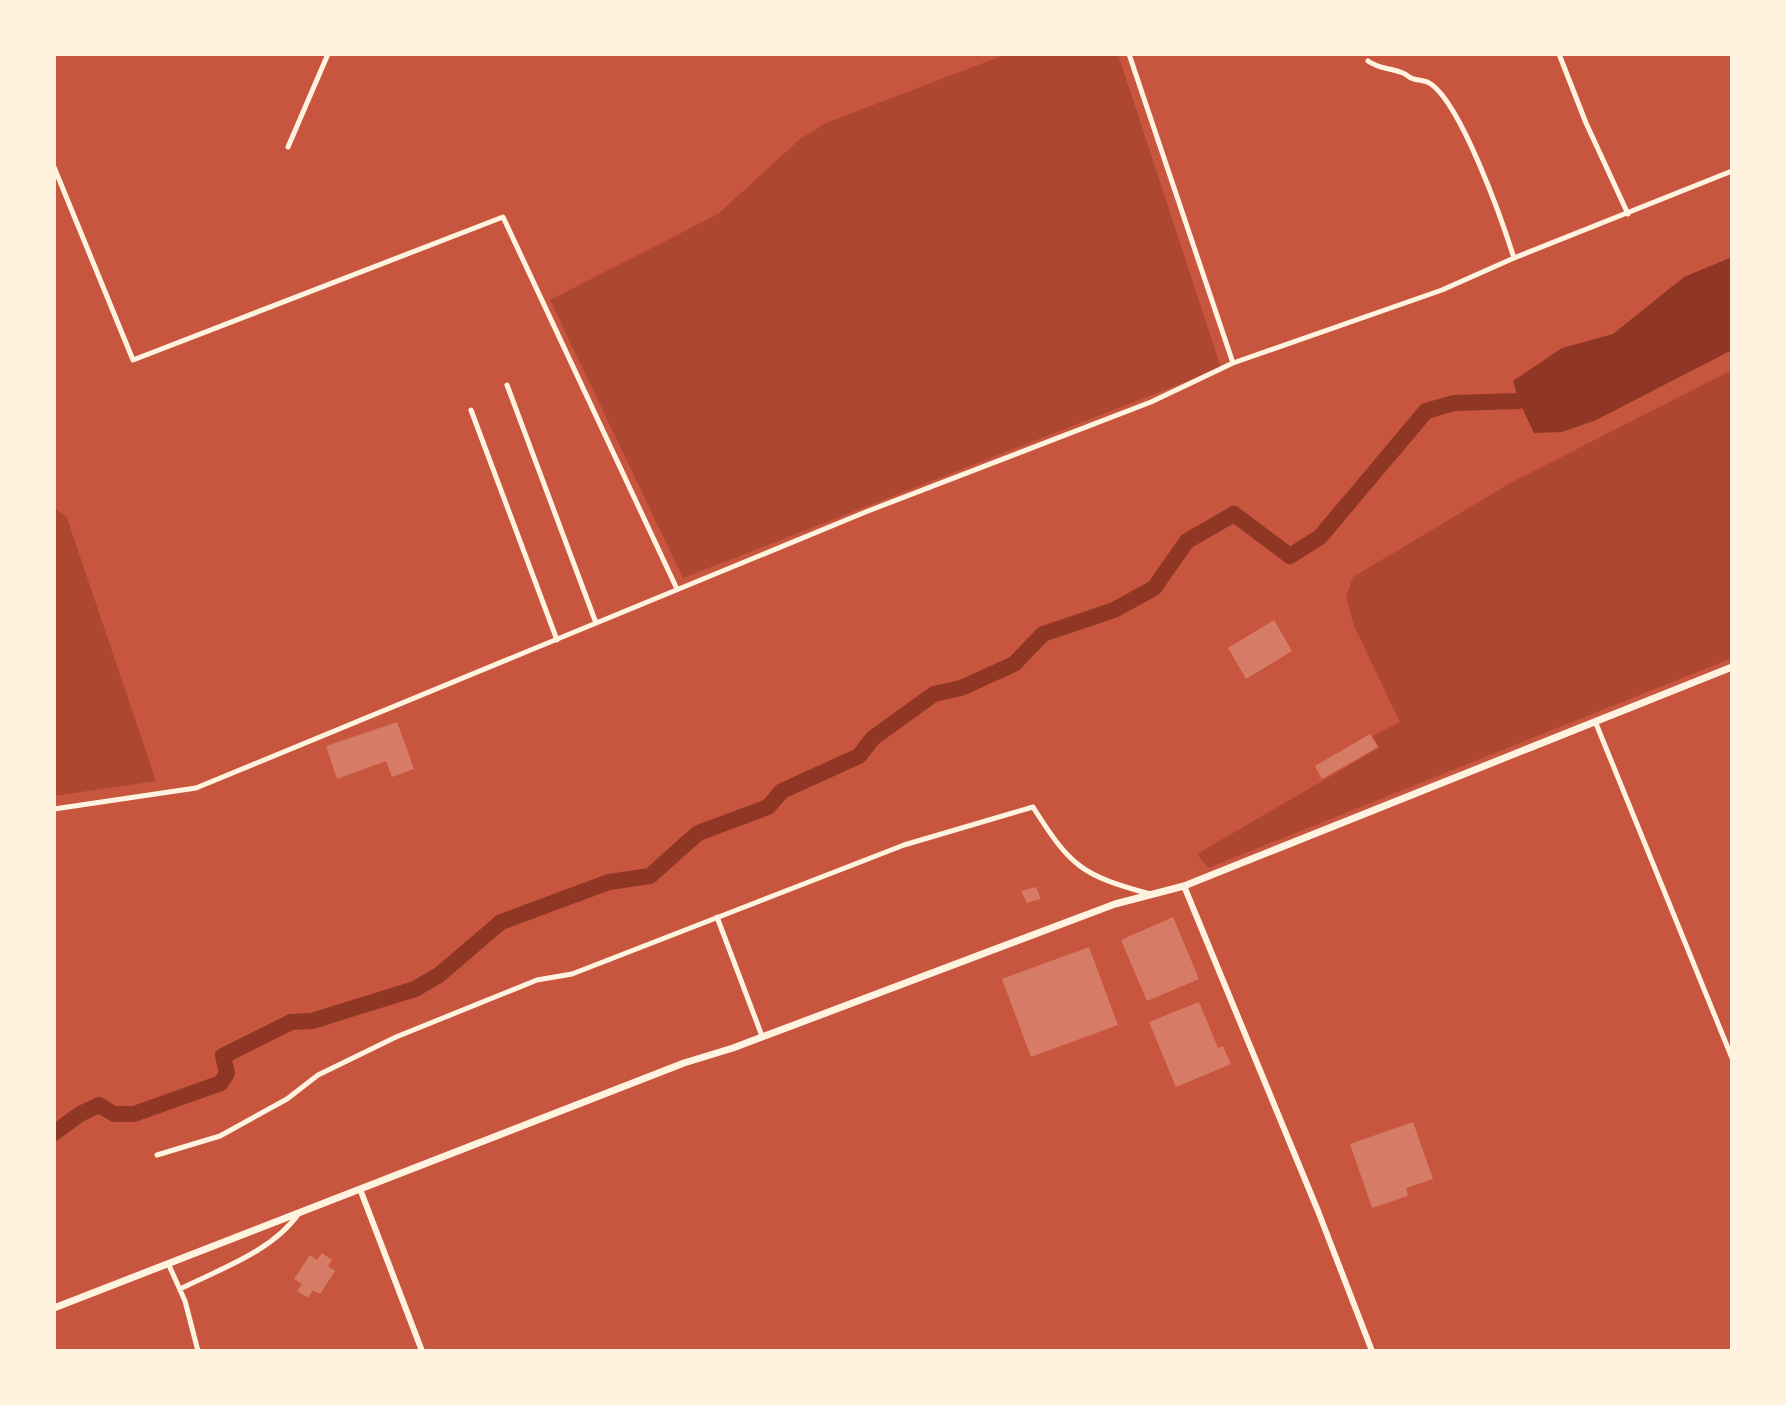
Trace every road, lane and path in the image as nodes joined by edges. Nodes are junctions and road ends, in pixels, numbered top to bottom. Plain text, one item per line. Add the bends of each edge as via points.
1 (328, 54) edge
2 (1129, 54) edge
3 (1559, 54) edge
4 (1368, 61) dead end
5 (288, 147) dead end
6 (54, 167) edge
7 (1732, 171) edge
8 (1628, 214) junction
9 (1514, 258) junction
10 (1233, 363) junction
11 (507, 385) dead end
12 (471, 410) dead end
13 (677, 589) junction
14 (596, 623) junction
15 (557, 640) junction
16 (1732, 667) edge
17 (1595, 721) junction
18 (54, 809) edge
19 (1184, 886) junction
20 (1155, 895) junction
21 (717, 917) junction
22 (762, 1036) junction
23 (1732, 1058) edge
24 (157, 1155) dead end
25 (360, 1189) junction
26 (299, 1213) junction
27 (168, 1263) junction
28 (180, 1289) junction
29 (54, 1308) edge
30 (196, 1350) edge
31 (422, 1351) edge
32 (1372, 1351) edge

1 - 5 street
2 - 10 street
3 - 8 street
4 - 9 street via 1427,81 1439,91 1472,149
6 - 13 street via 133,360 503,217
7 - 8 street
8 - 9 street
9 - 10 street via 1442,290
10 - 13 street via 1151,402
11 - 14 street
12 - 15 street
13 - 14 street
14 - 15 street
15 - 18 street via 196,788
16 - 17 main road
17 - 19 main road
17 - 23 street
19 - 20 main road
19 - 32 main road
20 - 21 street via 1079,867 1058,847 1033,807 904,845
20 - 22 main road via 1115,904
21 - 22 street
21 - 24 street via 572,974 506,991 396,1037 318,1075 220,1136
22 - 25 main road
25 - 26 main road
25 - 31 main road
26 - 27 main road
26 - 28 street via 260,1247
27 - 28 street
27 - 29 main road
28 - 30 street

